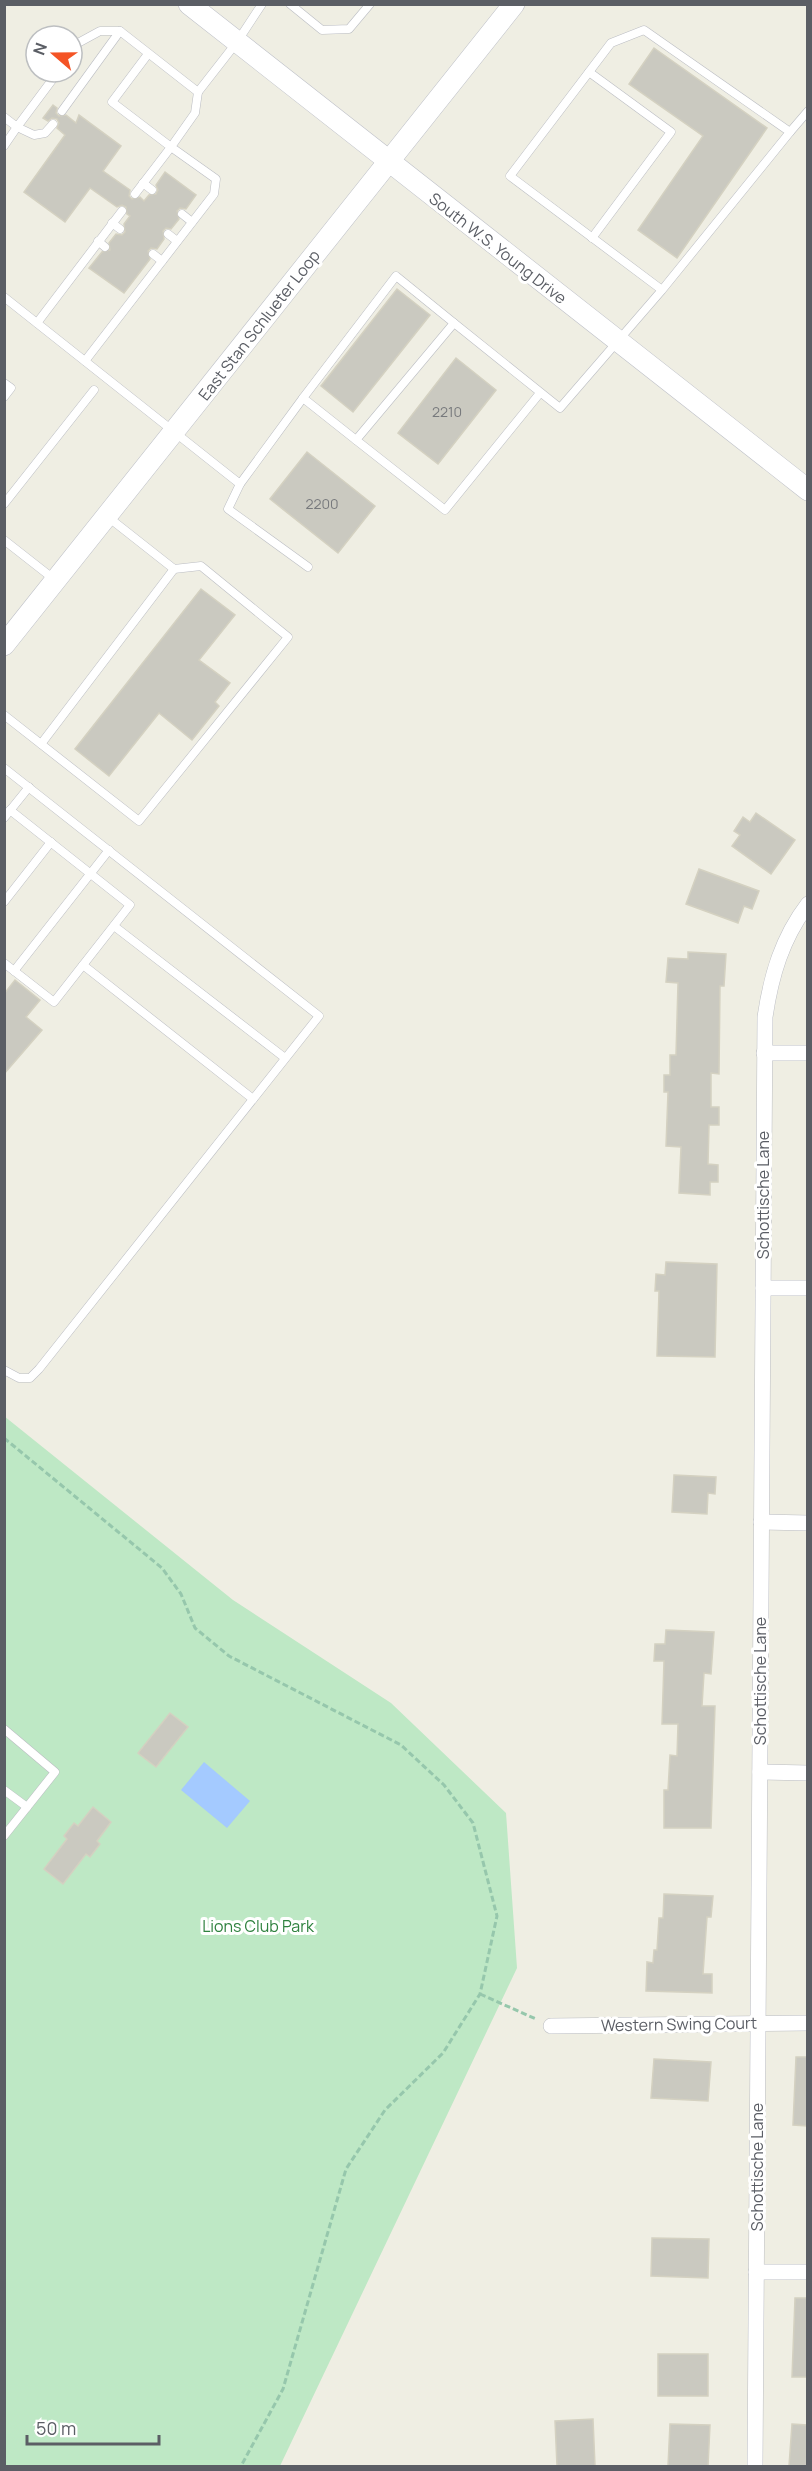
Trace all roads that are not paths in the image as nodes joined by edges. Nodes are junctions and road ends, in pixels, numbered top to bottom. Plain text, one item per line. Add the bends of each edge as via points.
1 (189, 4) edge
2 (262, 4) edge
3 (290, 4) edge
4 (370, 4) edge
5 (514, 4) edge
6 (120, 32) junction
7 (84, 40) edge
8 (237, 42) junction
9 (147, 54) junction
10 (589, 72) junction
11 (49, 84) edge
12 (198, 92) junction
13 (62, 111) dead end
14 (807, 111) edge
15 (4, 117) edge
16 (53, 124) dead end
17 (17, 127) junction
18 (790, 132) junction
19 (4, 146) edge
20 (171, 147) junction
21 (389, 162) junction
22 (143, 183) junction
23 (153, 190) dead end
24 (135, 194) dead end
25 (122, 211) dead end
26 (182, 214) dead end
27 (192, 222) junction
28 (112, 223) junction
29 (120, 229) dead end
30 (168, 234) dead end
31 (592, 238) junction
32 (177, 241) junction
33 (98, 242) junction
34 (105, 247) dead end
35 (153, 254) dead end
36 (162, 261) junction
37 (139, 273) dead end
38 (148, 280) junction
39 (662, 290) junction
40 (4, 297) edge
41 (37, 323) junction
42 (454, 323) junction
43 (618, 341) junction
44 (85, 361) junction
45 (4, 383) edge
46 (94, 390) dead end
47 (540, 393) junction
48 (4, 397) edge
49 (303, 398) junction
50 (173, 433) junction
51 (356, 440) junction
52 (240, 484) junction
53 (807, 490) edge
54 (4, 504) edge
55 (107, 516) junction
56 (4, 540) edge
57 (308, 567) dead end
58 (174, 569) junction
59 (56, 580) junction
60 (4, 645) edge
61 (4, 715) edge
62 (42, 744) junction
63 (4, 768) edge
64 (28, 787) junction
65 (10, 810) junction
66 (4, 818) edge
67 (51, 842) junction
68 (109, 850) junction
69 (91, 874) junction
70 (4, 902) edge
71 (807, 904) edge
72 (114, 926) junction
73 (4, 963) edge
74 (83, 965) junction
75 (14, 971) junction
76 (764, 1053) junction
77 (807, 1053) edge
78 (285, 1058) junction
79 (253, 1099) junction
80 (763, 1288) junction
81 (807, 1288) edge
82 (4, 1370) edge
83 (761, 1522) junction
84 (807, 1523) edge
85 (4, 1729) edge
86 (760, 1772) junction
87 (807, 1773) edge
88 (4, 1790) edge
89 (27, 1807) junction
90 (4, 1836) edge
91 (758, 2022) junction
92 (807, 2023) edge
93 (551, 2026) road end
94 (756, 2272) junction
95 (807, 2272) edge
96 (755, 2466) edge

1 - 8 main road, South W.S. Young Drive
2 - 8 lane
3 - 4 lane via 322,30 349,29
5 - 21 main road, East Stan Schlueter Loop
6 - 7 lane via 100,31
6 - 9 lane
6 - 13 lane
8 - 12 lane
8 - 21 main road, South W.S. Young Drive
9 - 12 lane
9 - 20 lane via 112,102
10 - 18 lane via 611,42 644,30
10 - 31 lane via 510,176
10 - 31 lane via 671,132
11 - 17 lane
12 - 20 lane via 195,113
14 - 18 lane
15 - 17 lane
16 - 17 lane via 45,134 34,135
17 - 19 lane
18 - 39 lane
20 - 22 lane
20 - 27 lane via 216,179 214,194
21 - 43 main road, South W.S. Young Drive
21 - 50 main road, East Stan Schlueter Loop
22 - 23 lane
22 - 24 lane
25 - 28 lane
26 - 27 lane
27 - 32 lane
28 - 29 lane
28 - 33 lane
30 - 32 lane
31 - 39 lane
32 - 36 lane
33 - 34 lane
33 - 41 lane
35 - 36 lane
36 - 38 lane
37 - 38 lane
38 - 44 lane
39 - 43 lane
40 - 41 lane
41 - 44 lane
42 - 47 lane
42 - 49 lane via 396,276
42 - 51 lane
43 - 47 lane via 561,408
43 - 53 main road, South W.S. Young Drive
44 - 50 lane
45 - 48 lane via 11,388
46 - 54 lane
47 - 51 lane via 445,510
49 - 51 lane
49 - 52 lane
50 - 52 lane
50 - 55 main road, East Stan Schlueter Loop
52 - 57 lane via 228,509
55 - 58 lane
55 - 59 main road, East Stan Schlueter Loop
56 - 59 lane
58 - 62 lane
58 - 62 lane via 201,566 288,637 139,821
59 - 60 main road, East Stan Schlueter Loop
61 - 62 lane
63 - 64 lane
64 - 65 lane
64 - 68 lane
65 - 66 lane
65 - 67 lane
67 - 69 lane
67 - 70 lane
68 - 69 lane
68 - 78 lane via 319,1016
69 - 72 lane via 130,905
69 - 75 lane
71 - 76 street, Schottische Lane via 784,944 773,975 765,1017
72 - 74 lane
72 - 78 lane
73 - 75 lane
74 - 75 lane via 54,1002
74 - 79 lane
76 - 77 street
76 - 80 street, Schottische Lane
78 - 79 lane
79 - 82 lane via 39,1369 30,1378 19,1378
80 - 81 street
80 - 83 street, Schottische Lane
83 - 84 street
83 - 86 street, Schottische Lane
85 - 89 lane via 55,1772
86 - 87 street
86 - 91 street, Schottische Lane
88 - 89 lane
89 - 90 lane
91 - 92 street, Western Swing Court
91 - 93 street, Western Swing Court
91 - 94 street, Schottische Lane
94 - 95 street
94 - 96 street, Schottische Lane

